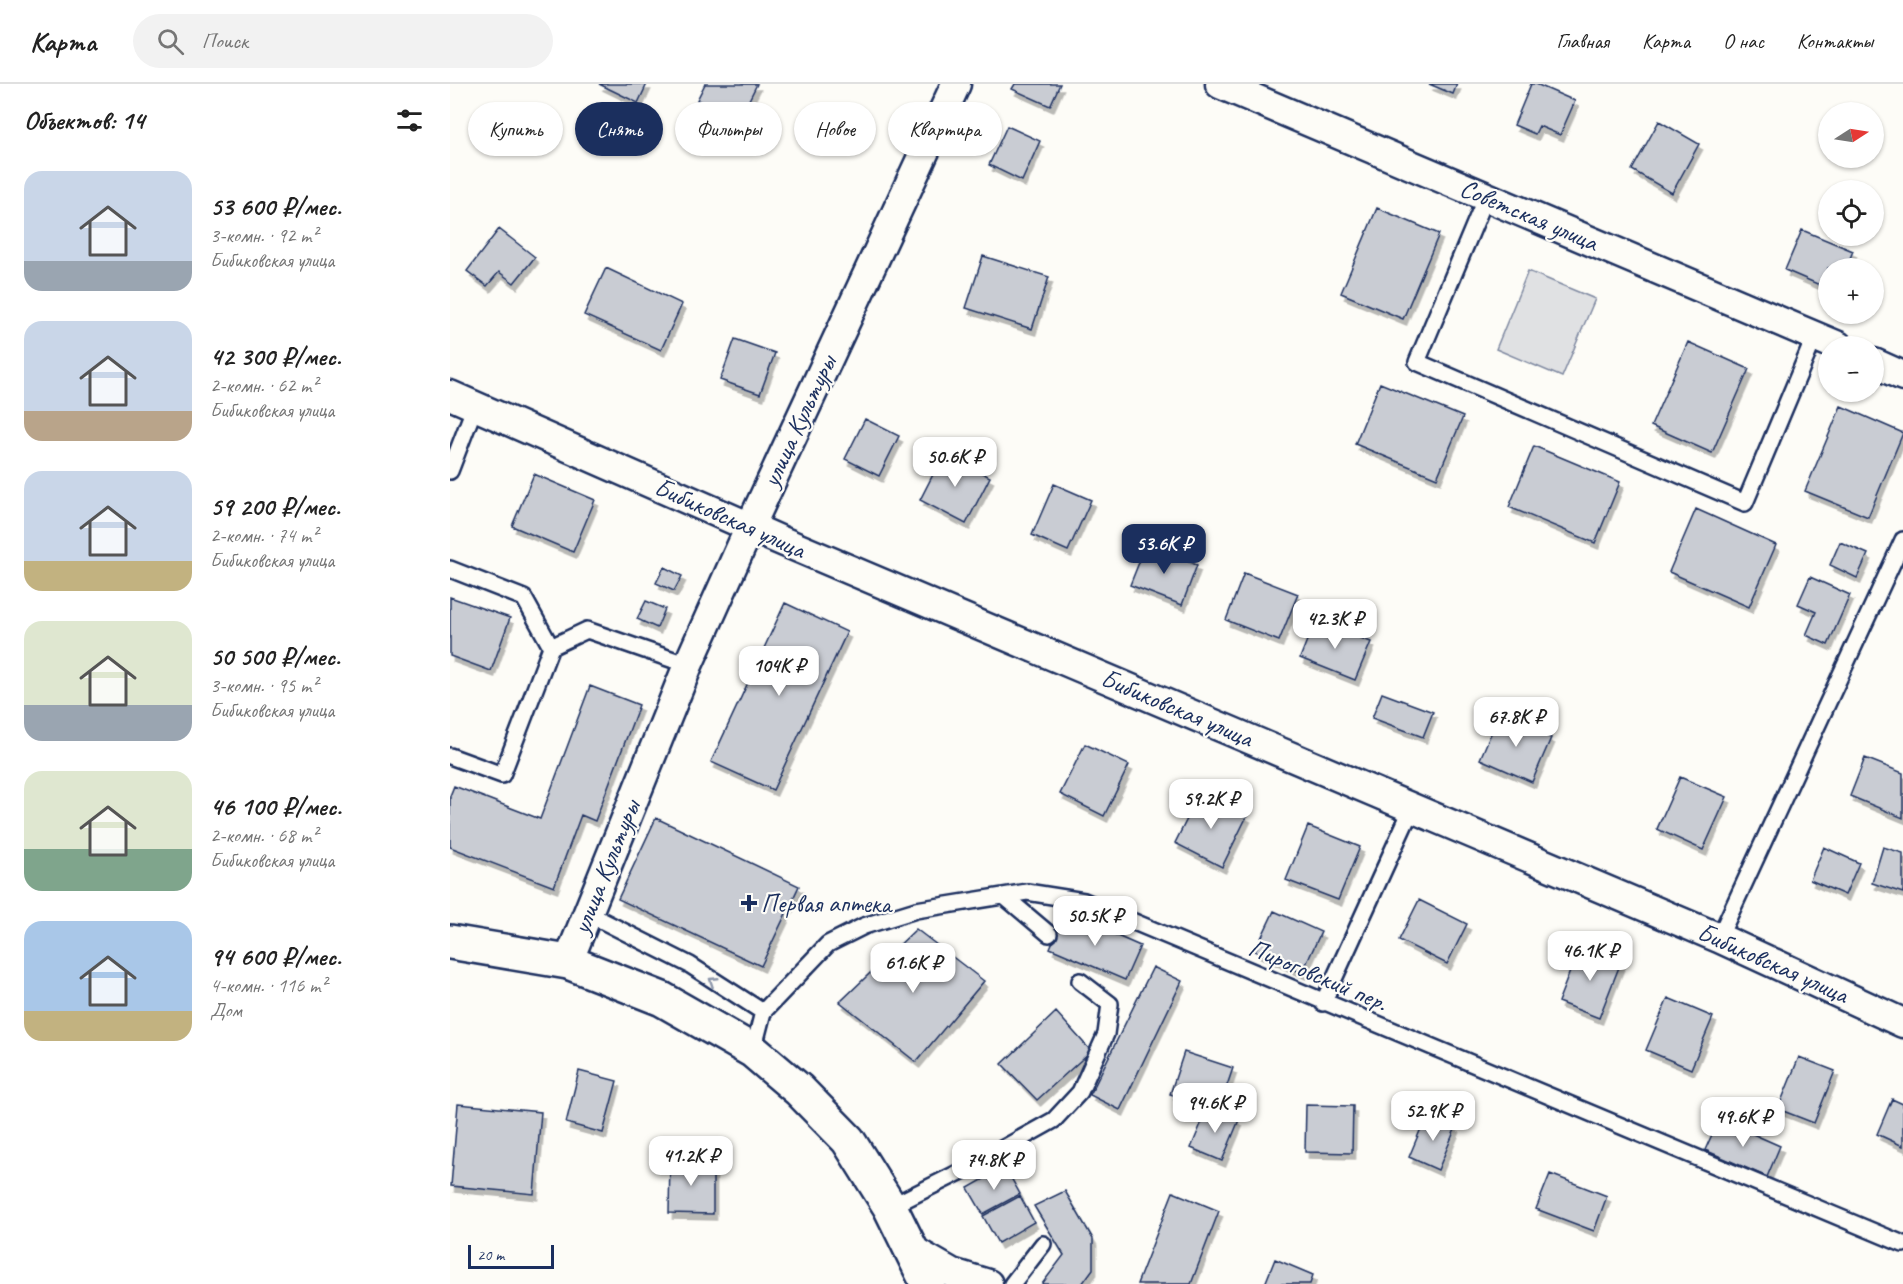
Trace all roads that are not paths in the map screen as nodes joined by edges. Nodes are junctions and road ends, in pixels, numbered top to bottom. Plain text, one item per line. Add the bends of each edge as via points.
1 (956, 84) edge
2 (1220, 84) edge
3 (1486, 197) junction
4 (1818, 337) edge
5 (1818, 359) edge
6 (1884, 367) edge
7 (1903, 376) edge
8 (462, 400) edge
9 (450, 471) edge
10 (750, 527) junction
11 (1903, 540) edge
12 (450, 569) edge
13 (551, 647) junction
14 (688, 665) junction
15 (450, 756) edge
16 (1412, 808) junction
17 (1004, 896) junction
18 (587, 914) junction
19 (1049, 934) dead end
20 (1719, 938) junction
21 (450, 942) edge
22 (568, 962) junction
23 (1080, 981) dead end
24 (1323, 1003) junction
25 (762, 1012) junction
26 (1903, 1023) edge
27 (753, 1051) junction
28 (890, 1207) junction
29 (1043, 1244) dead end
30 (1903, 1244) edge
31 (912, 1250) junction
32 (928, 1284) edge
33 (988, 1284) edge
34 (1012, 1284) edge

1 - 10 street, улица Культуры
2 - 3 street, Советская улица
3 - 4 street, Советская улица
3 - 5 lane via 1417,362 1745,503
6 - 7 street
8 - 9 lane
8 - 10 street, Бибиковская улица
10 - 14 street, улица Культуры
10 - 16 street, Бибиковская улица
11 - 20 lane
12 - 13 lane via 524,598
13 - 14 lane via 587,630
13 - 15 lane via 502,775
14 - 18 street, улица Культуры
16 - 20 street, Бибиковская улица
16 - 24 lane
17 - 19 lane
17 - 24 lane, Пироговский пер. via 1027,892 1084,902
17 - 25 lane, Пироговский пер. via 916,910 864,926 828,944
18 - 22 street, улица Культуры
25 -> 18 lane via 690,965
20 - 26 street, Бибиковская улица
21 - 22 street
22 - 27 street via 662,999
23 - 28 lane via 1110,1004 1106,1034 1080,1092 1054,1120
24 - 30 lane, Пироговский пер.
25 - 27 lane
27 - 28 street via 848,1140
28 - 31 street
29 - 34 lane
31 - 32 street
31 - 33 street via 952,1273

